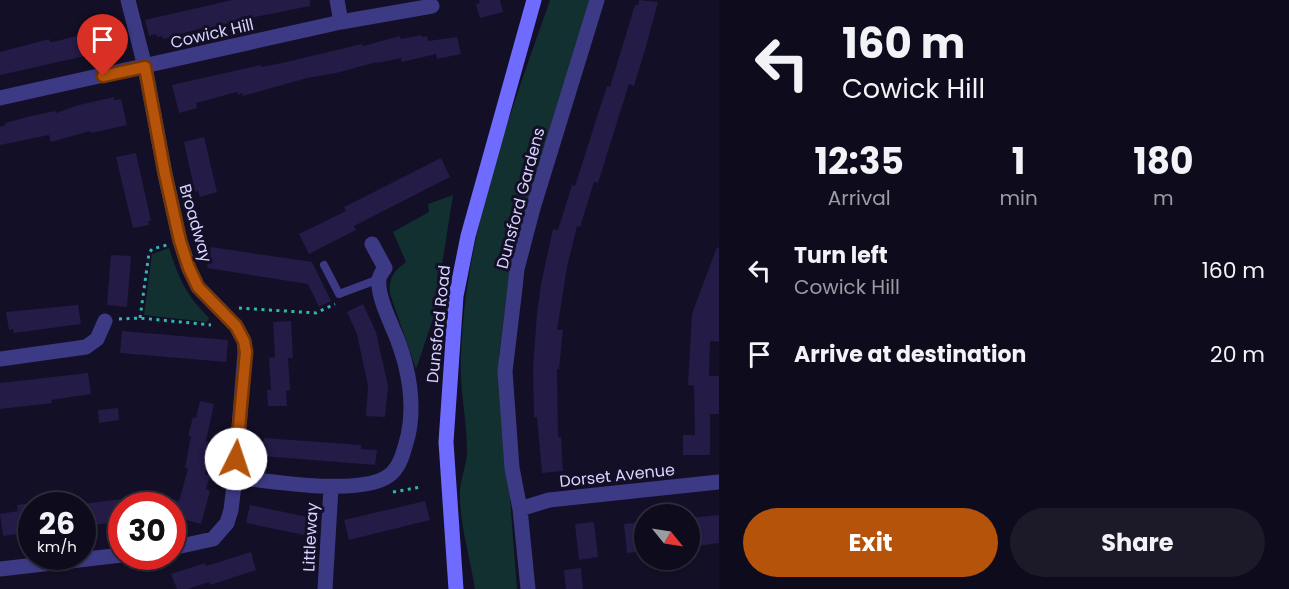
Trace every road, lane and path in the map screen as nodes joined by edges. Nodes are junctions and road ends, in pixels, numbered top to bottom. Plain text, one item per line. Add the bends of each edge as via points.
1 (128, 0) edge
2 (337, 0) edge
3 (534, 0) edge
4 (597, 0) edge
5 (432, 6) dead end
6 (341, 22) junction
7 (145, 67) junction
8 (0, 98) edge
9 (180, 241) junction
10 (372, 244) dead end
11 (324, 265) dead end
12 (379, 279) junction
13 (340, 302) dead end
14 (140, 318) junction
15 (217, 318) junction
16 (105, 321) joint
17 (0, 358) edge
18 (235, 477) junction
19 (719, 482) edge
20 (331, 488) junction
21 (520, 508) junction
22 (186, 546) edge
23 (108, 557) edge
24 (0, 569) edge
25 (325, 589) edge
26 (456, 589) edge
27 (528, 589) edge

1 - 7 street, Broadway
2 - 6 street
3 - 26 main road, Dunsford Road via 468,236 456,296 446,442
4 - 21 street, Dunsford Gardens via 517,269 506,371
5 - 6 street, Cowick Hill
6 - 7 street, Cowick Hill
7 - 8 street, Cowick Hill
7 - 9 street, Broadway
9 - 14 path via 149,253
9 - 15 street, Broadway via 198,287
10 - 12 street via 385,268
11 - 12 lane via 339,294
12 - 20 street via 409,381 409,430 403,454 391,473 374,483
13 - 15 path via 316,313 236,308
14 - 15 path
14 - 16 path
15 - 18 street, Broadway via 240,332 246,352
16 - 17 street via 97,339 86,347
18 - 20 street
18 - 22 street, Broadway via 227,523 213,540
19 - 21 street, Dorset Avenue via 549,500
20 - 25 street, Littleway
21 - 27 street, Dunsford Gardens
23 - 24 street

